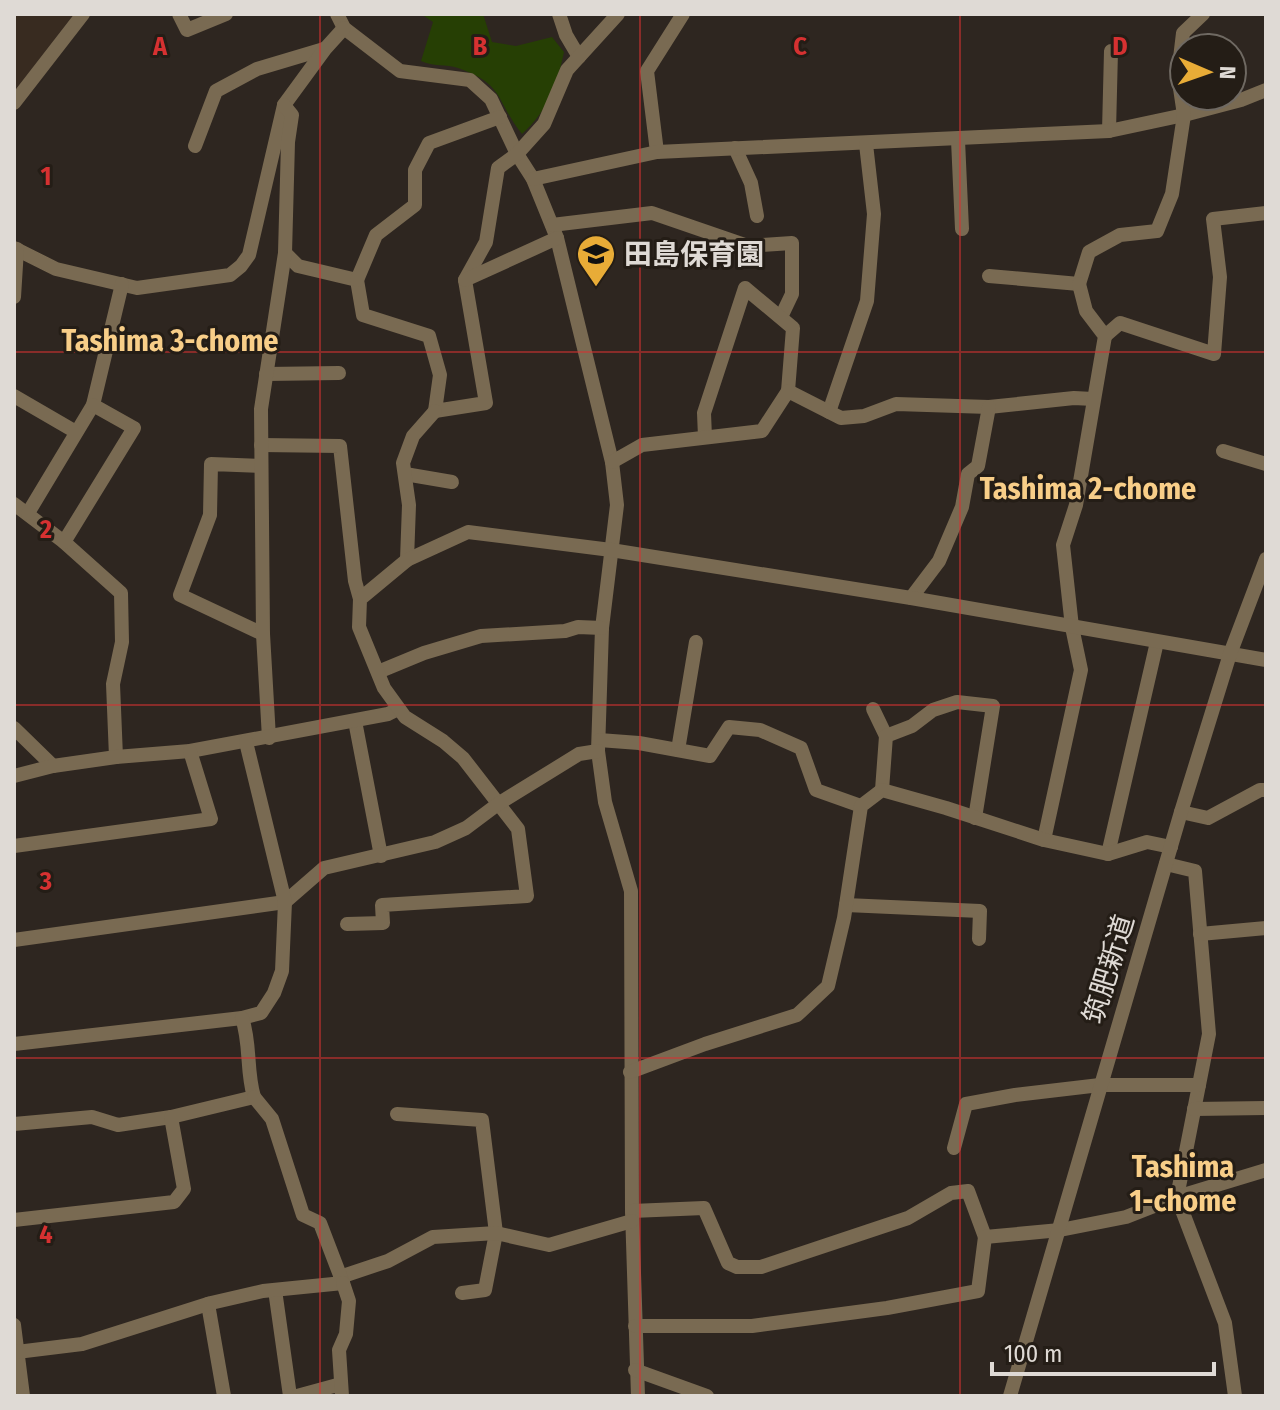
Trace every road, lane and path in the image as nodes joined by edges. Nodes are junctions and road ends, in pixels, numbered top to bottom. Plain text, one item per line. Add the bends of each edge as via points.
1 (83, 14) edge
2 (179, 14) edge
3 (226, 14) edge
4 (337, 14) edge
5 (559, 14) edge
6 (618, 14) edge
7 (683, 14) edge
8 (1203, 14) edge
9 (344, 28) junction
10 (325, 49) junction
11 (1111, 51) dead end
12 (579, 57) junction
13 (1266, 90) edge
14 (14, 103) edge
15 (284, 105) junction
16 (1184, 115) junction
17 (500, 117) junction
18 (1109, 131) junction
19 (958, 140) junction
20 (866, 144) junction
21 (195, 146) dead end
22 (735, 148) junction
23 (657, 152) junction
24 (521, 159) junction
25 (533, 179) junction
26 (1266, 213) edge
27 (757, 216) dead end
28 (962, 229) dead end
29 (554, 232) junction
30 (15, 248) edge
31 (285, 253) junction
32 (989, 276) dead end
33 (357, 280) junction
34 (465, 280) junction
35 (122, 284) junction
36 (1079, 284) junction
37 (14, 297) edge
38 (781, 317) junction
39 (1105, 336) junction
40 (339, 373) dead end
41 (266, 374) junction
42 (788, 391) junction
43 (14, 396) edge
44 (1093, 399) junction
45 (93, 405) junction
46 (989, 407) junction
47 (435, 411) junction
48 (829, 412) junction
49 (76, 432) junction
50 (705, 437) junction
51 (261, 445) junction
52 (1223, 451) dead end
53 (612, 462) junction
54 (1266, 464) edge
55 (261, 466) junction
56 (405, 474) junction
57 (452, 482) dead end
58 (14, 504) edge
59 (28, 513) junction
60 (64, 542) junction
61 (611, 550) junction
62 (1266, 559) edge
63 (407, 560) junction
64 (911, 598) junction
65 (360, 599) junction
66 (1072, 627) junction
67 (602, 628) junction
68 (263, 634) junction
69 (696, 642) dead end
70 (1157, 642) junction
71 (1230, 654) junction
72 (1266, 660) edge
73 (378, 672) junction
74 (398, 709) junction
75 (873, 709) dead end
76 (355, 721) junction
77 (14, 728) edge
78 (886, 736) junction
79 (269, 738) junction
80 (246, 742) junction
81 (599, 746) junction
82 (678, 750) junction
83 (190, 751) junction
84 (116, 757) junction
85 (53, 766) junction
86 (14, 776) edge
87 (882, 790) junction
88 (1266, 790) edge
89 (498, 804) junction
90 (861, 806) junction
91 (1181, 812) junction
92 (975, 818) junction
93 (1044, 840) junction
94 (14, 846) edge
95 (1171, 847) junction
96 (1108, 854) junction
97 (381, 856) junction
98 (1166, 864) junction
99 (285, 902) junction
100 (846, 905) junction
101 (347, 924) dead end
102 (1266, 928) edge
103 (1200, 934) junction
104 (979, 939) dead end
105 (14, 940) edge
106 (242, 1018) junction
107 (14, 1044) edge
108 (630, 1072) junction
109 (1100, 1085) junction
110 (1199, 1085) junction
111 (254, 1097) junction
112 (1266, 1108) edge
113 (1194, 1109) junction
114 (397, 1114) dead end
115 (171, 1117) junction
116 (14, 1124) edge
117 (954, 1148) dead end
118 (1266, 1170) edge
119 (1177, 1197) junction
120 (632, 1216) junction
121 (14, 1220) edge
122 (1060, 1230) junction
123 (496, 1233) junction
124 (985, 1237) junction
125 (342, 1280) junction
126 (275, 1290) junction
127 (462, 1293) dead end
128 (208, 1304) junction
129 (14, 1325) edge
130 (635, 1326) junction
131 (17, 1352) junction
132 (635, 1370) junction
133 (342, 1390) edge
134 (23, 1396) edge
135 (224, 1396) edge
136 (290, 1396) edge
137 (297, 1396) edge
138 (638, 1396) edge
139 (707, 1396) edge
140 (1010, 1396) edge
141 (1235, 1396) edge

1 - 14 street
2 - 3 street via 187,30
4 - 9 street
5 - 12 street
6 - 12 street
7 - 23 street via 647,71
8 - 16 street via 1183,33 1178,75
9 - 10 street
9 - 17 street via 400,71 470,80 491,99
10 - 15 street
10 - 21 street via 257,69 216,91
11 - 18 street
12 - 24 street via 567,70 544,124
13 - 16 street
15 - 31 street via 292,115
15 - 35 street via 249,255 241,266 230,275 137,288
16 - 18 street
16 - 36 street via 1172,194 1157,231 1120,235 1089,252
17 - 24 street
17 - 33 street via 429,143 415,170 415,205 376,235
18 - 19 street
19 - 20 street
19 - 28 street
20 - 22 street
20 - 48 street via 874,214 867,301
22 - 23 street
22 - 27 street via 751,183
23 - 25 street
24 - 25 street
24 - 34 street via 498,168 486,242
25 - 29 street
26 - 39 street via 1213,219 1220,277 1214,354 1120,323
29 - 34 street
29 - 38 street via 652,213 748,246 792,243 792,294
29 - 53 street
30 - 35 street via 56,269
30 - 37 street
31 - 33 street via 298,266
31 - 41 street
32 - 36 street
33 - 47 street via 363,315 429,336 440,375
34 - 47 street via 486,403
35 - 45 street
36 - 39 street via 1086,311
38 - 42 street via 793,328
38 - 50 street via 745,288 704,413
39 - 44 street
40 - 41 street
41 - 51 street
42 - 48 street
42 - 50 street via 762,431
43 - 49 street
44 - 46 street
44 - 66 street via 1076,505 1063,545
45 - 49 street
45 - 60 street via 134,428
46 - 48 street via 896,404 841,418
46 - 64 street via 978,466 968,474 962,507 939,561
47 - 56 street via 413,436 403,463
49 - 59 street
50 - 53 street via 642,445
51 - 55 street
51 - 65 street via 340,446
52 - 54 street
53 - 61 street via 617,505
55 - 68 street
55 - 68 street via 211,464 210,515 180,595
56 - 57 street
56 - 63 street
58 - 59 street
59 - 60 street
60 - 84 street via 121,593 122,642 113,684
61 - 63 street via 468,532
61 - 64 street
61 - 67 street
62 - 71 street, 筑肥新道
63 - 65 street
64 - 66 street
65 - 73 street via 359,627
66 - 70 street
66 - 93 street via 1081,670
67 - 73 street via 481,636
67 - 81 street
68 - 79 street
69 - 82 street
70 - 71 street
70 - 96 street
71 - 72 street
71 - 91 street, 筑肥新道
73 - 74 street
74 - 76 street
74 - 89 street via 463,758
75 - 78 street
76 - 79 street
76 - 97 street
77 - 85 street
78 - 87 street
78 - 92 street via 957,702 993,706
79 - 80 street
80 - 83 street
80 - 99 street
81 - 82 street via 639,743
81 - 89 street
81 - 108 street via 605,802 631,891
82 - 90 street via 710,756 729,727 760,730 801,748 816,790
83 - 84 street
83 - 94 street via 211,819
84 - 85 street
85 - 86 street
87 - 90 street
87 - 92 street
88 - 91 street via 1208,818
89 - 97 street via 466,828 435,842
89 - 101 street via 518,829 527,896 382,905 383,923
90 - 100 street
91 - 95 street, 筑肥新道
92 - 93 street
93 - 96 street
95 - 96 street via 1147,842
95 - 98 street, 筑肥新道
97 - 99 street via 324,868
98 - 103 street via 1195,871
98 - 109 street, 筑肥新道
99 - 105 street
99 - 106 street via 282,971 274,993 261,1013
100 - 104 street via 980,911
100 - 108 street via 828,986 797,1015
102 - 103 street
103 - 110 street via 1209,1034
106 - 107 street
106 - 111 street
108 - 120 street
109 - 110 street
109 - 117 street via 966,1104
109 - 122 street, 筑肥新道
110 - 113 street
111 - 115 street
111 - 125 street via 272,1119 303,1215 320,1223
112 - 113 street
113 - 119 street
114 - 123 street via 482,1120
115 - 116 street via 118,1125 92,1117
115 - 121 street via 184,1189 174,1202
118 - 119 street
119 - 122 street via 1126,1217
119 - 141 street via 1225,1323
120 - 123 street via 549,1245
120 - 124 street via 704,1208 728,1263 761,1267 908,1218 951,1193 968,1191
120 - 130 street
122 - 124 street
122 - 140 street, 筑肥新道
123 - 125 street via 433,1237
123 - 127 street via 485,1290
124 - 130 street via 978,1291 752,1326
125 - 126 street
125 - 133 street via 349,1301 339,1350
126 - 128 street
126 - 136 street
128 - 131 street via 82,1344
128 - 135 street
129 - 131 street
130 - 132 street
131 - 134 street
132 - 138 street
132 - 139 street
133 - 137 street

